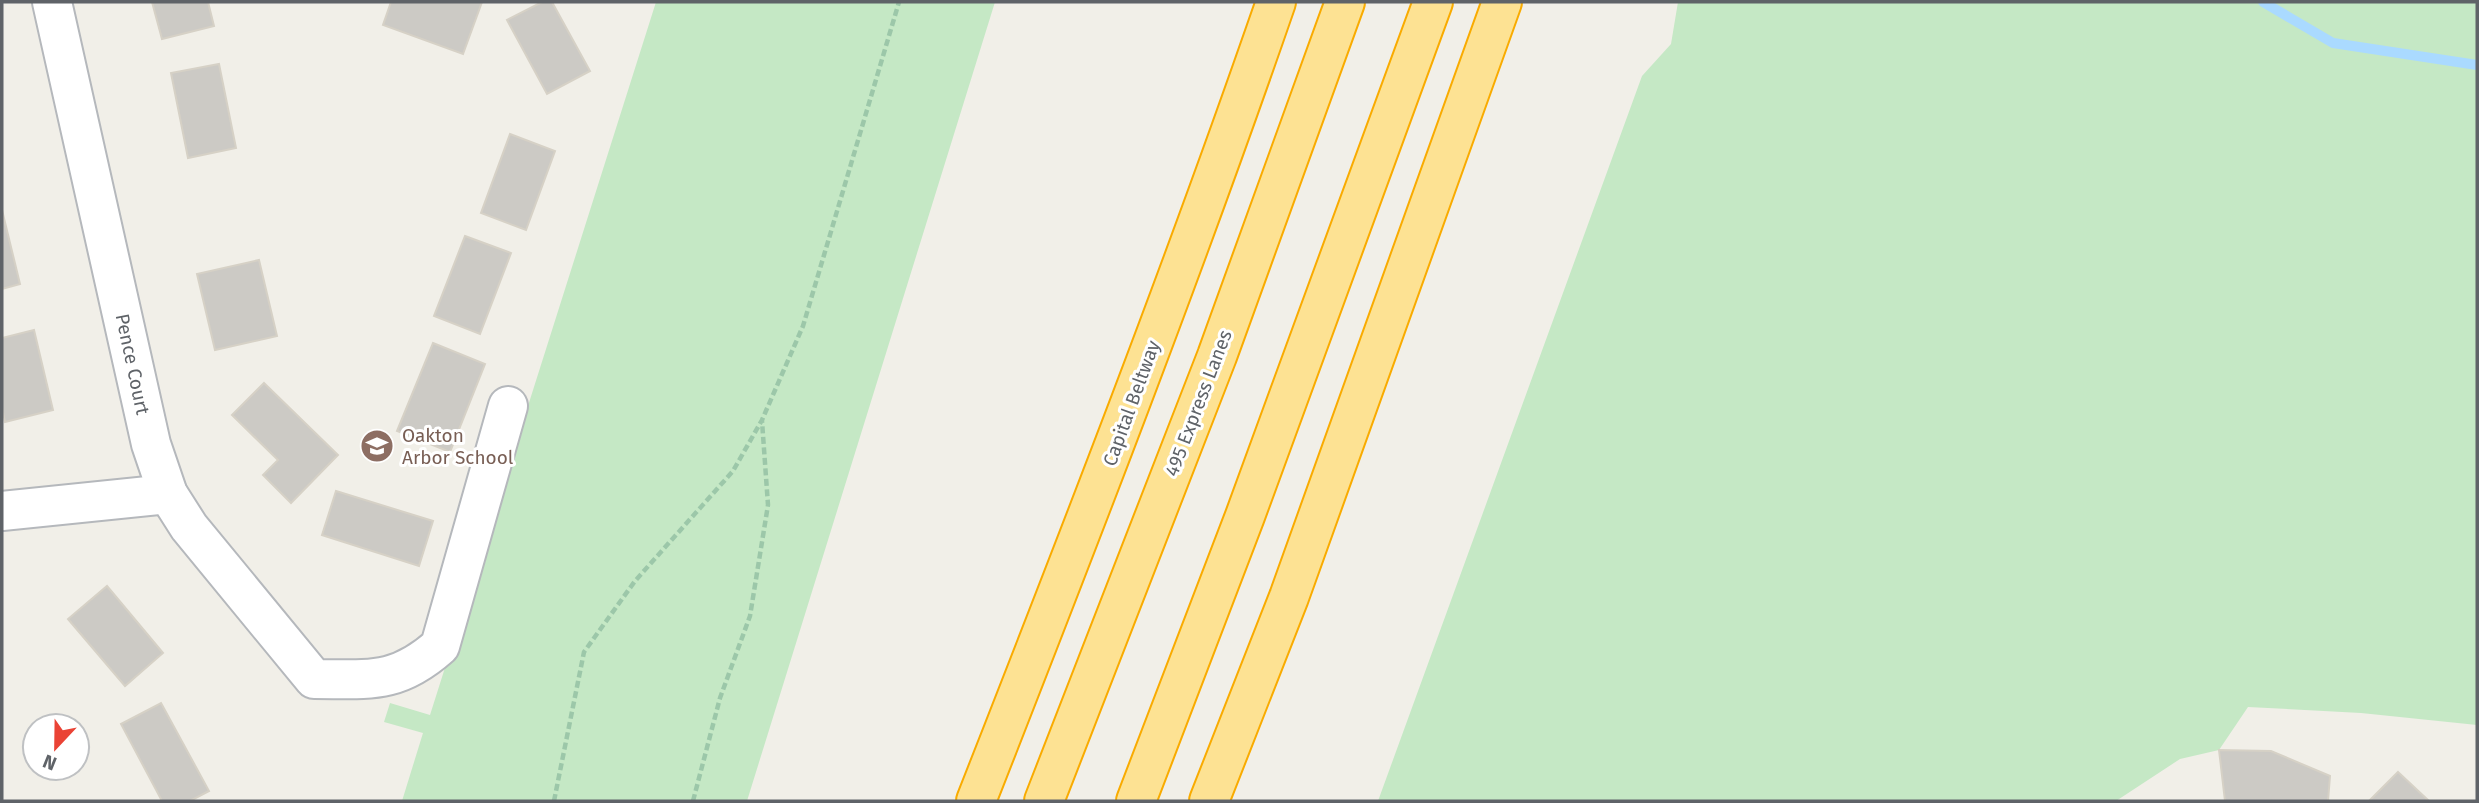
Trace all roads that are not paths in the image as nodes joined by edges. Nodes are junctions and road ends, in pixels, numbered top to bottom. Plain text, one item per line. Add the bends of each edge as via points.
1 (52, 2) edge
2 (1276, 2) edge
3 (1345, 2) edge
4 (1433, 2) edge
5 (1502, 2) edge
6 (508, 406) dead end
7 (168, 494) junction
8 (2, 510) edge
9 (976, 801) edge
10 (1044, 801) edge
11 (1136, 801) edge
12 (1209, 801) edge

1 - 7 street, Pence Court via 150,443
2 - 9 highway, Capital Beltway via 1107,467
3 - 10 highway, 495 Express Lanes via 1217,356
4 - 11 highway
5 - 12 highway via 1289,597
6 - 7 street, Pence Court via 440,646 416,667 375,680 314,679 223,570
7 - 8 street

